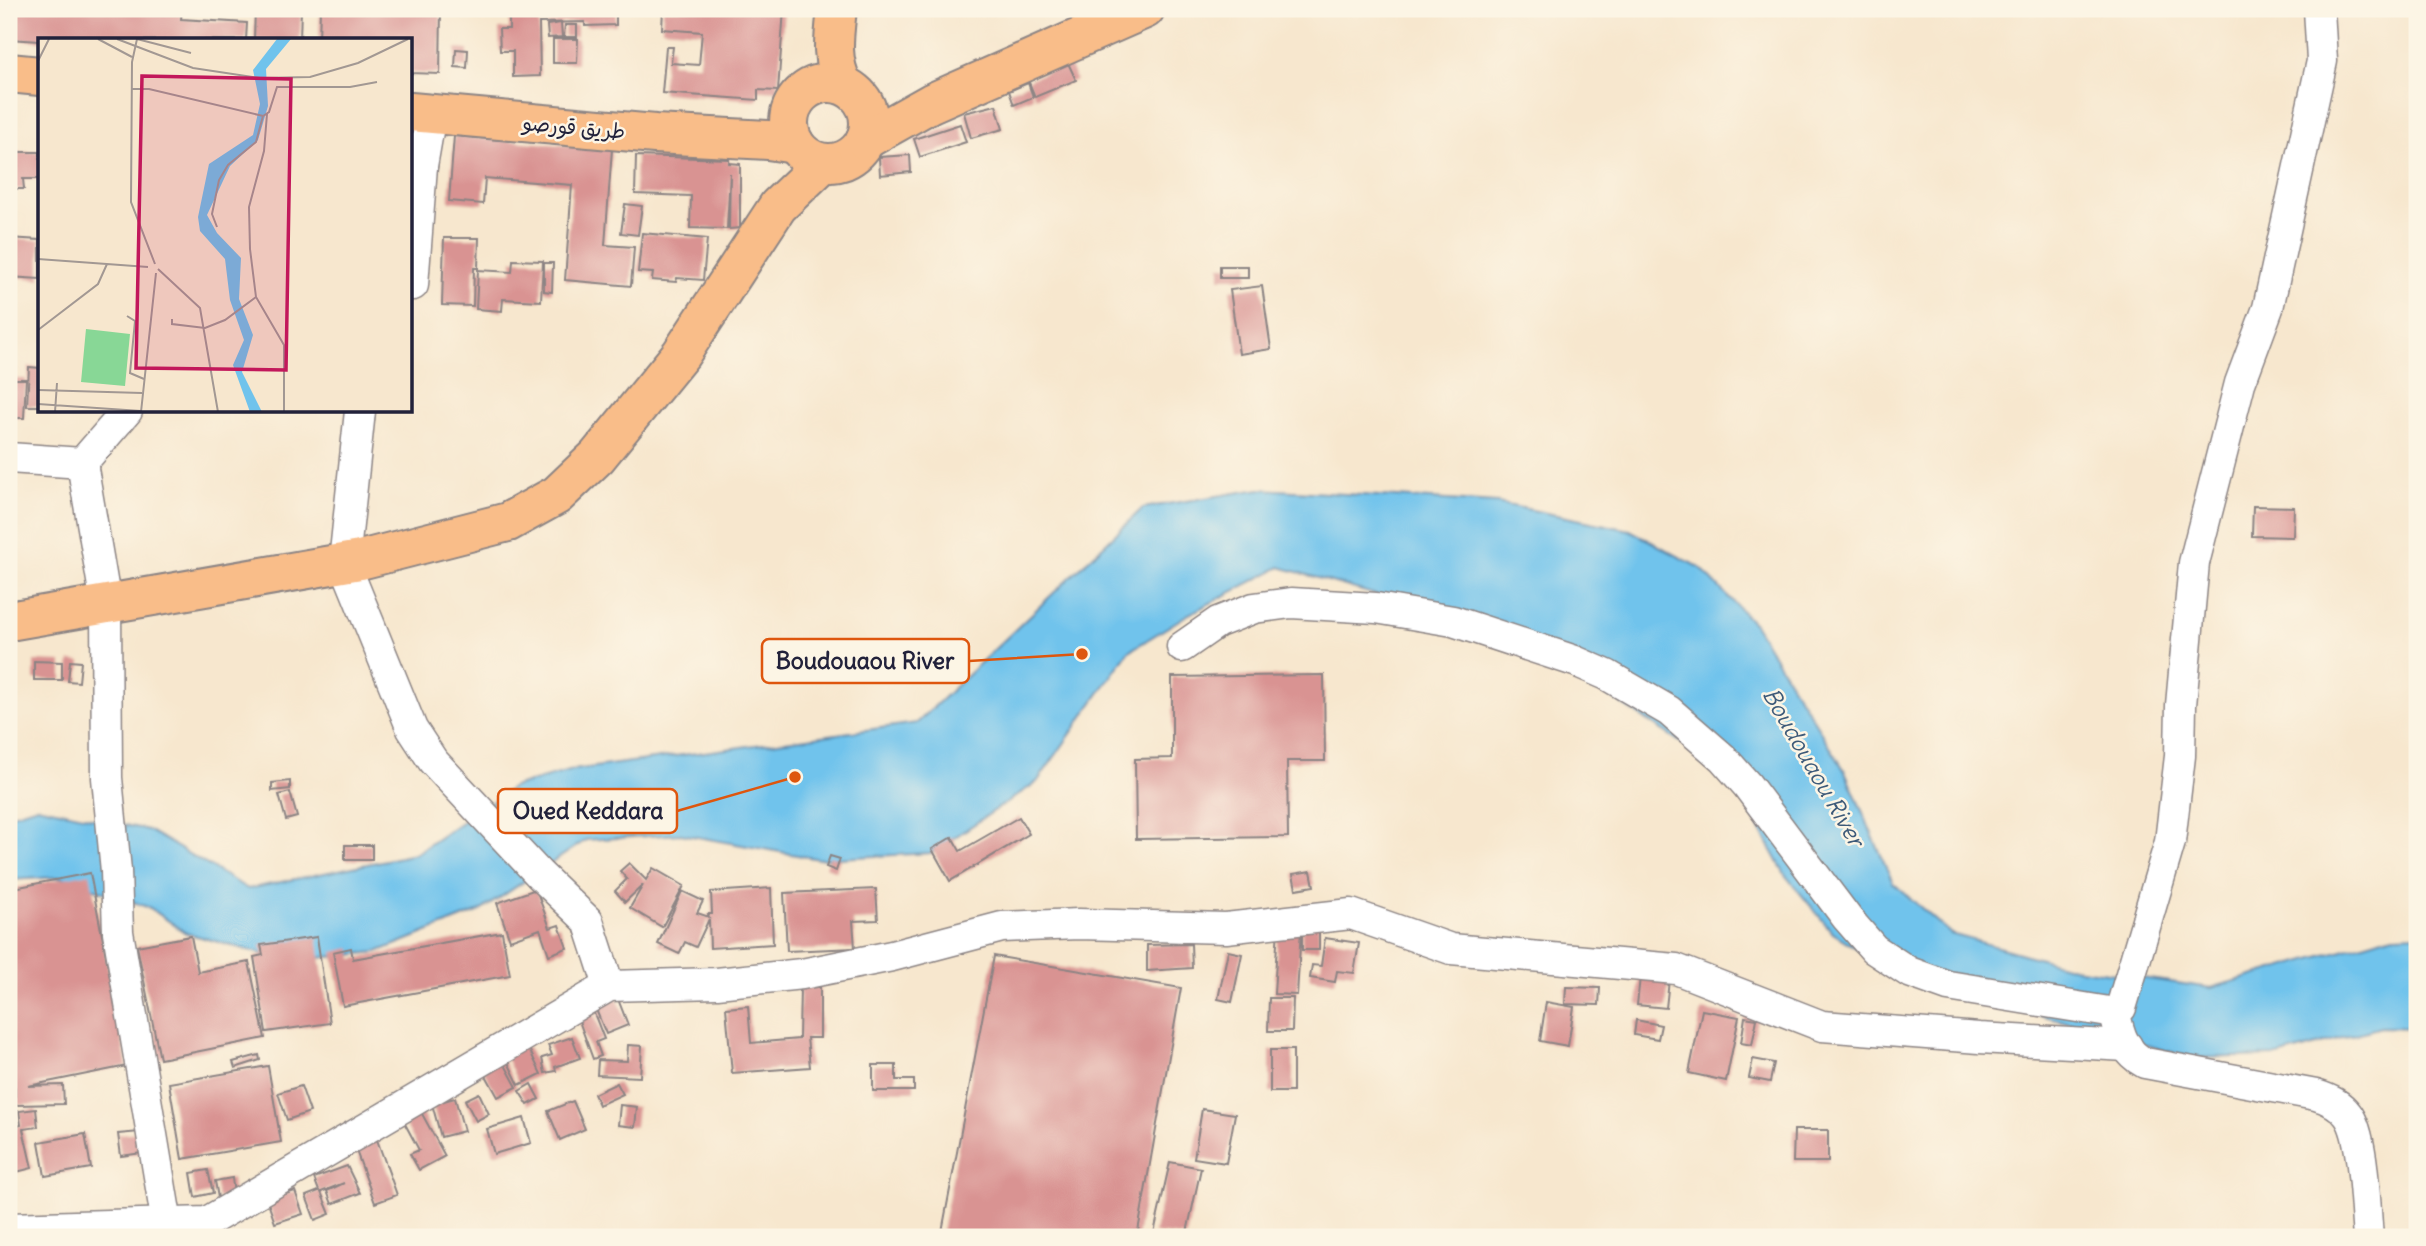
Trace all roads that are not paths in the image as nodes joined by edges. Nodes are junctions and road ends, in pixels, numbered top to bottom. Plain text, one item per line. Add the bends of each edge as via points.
1 (1145, 9) edge
2 (2319, 9) edge
3 (835, 26) edge
4 (9, 73) edge
5 (38, 76) edge
6 (931, 103) junction
7 (421, 113) edge
8 (817, 121) junction
9 (417, 166) edge
10 (413, 261) edge
11 (125, 413) edge
12 (360, 413) edge
13 (9, 458) edge
14 (82, 463) junction
15 (344, 562) junction
16 (106, 604) junction
17 (9, 621) edge
18 (1182, 647) dead end
19 (609, 986) junction
20 (2118, 1011) junction
21 (2127, 1046) junction
22 (167, 1224) junction
23 (9, 1228) edge
24 (2368, 1237) edge

1 - 6 main road
2 - 20 street via 2322,61 2268,308 2240,383 2194,563 2170,842
3 - 8 main road via 836,72
4 - 5 main road
6 - 8 main road
6 - 8 main road via 865,140 858,151 835,163
7 - 8 main road, طريق قورصو via 737,138
7 - 9 street
8 - 15 main road via 775,182 756,241 681,354 597,457 557,495 508,522
9 - 10 street
11 - 14 street
12 - 15 street
13 - 14 street
14 - 16 street
15 - 16 main road
15 - 19 street via 412,729 433,761 588,921
16 - 17 main road
16 - 22 street via 107,778 118,932
18 - 20 street via 1235,614 1292,603 1427,615 1574,661 1639,692 1697,733 1747,785 1860,934 1891,962 1948,986
19 - 21 street via 717,983 802,974 1002,927 1226,928 1351,914 1451,949 1676,969 1822,1027
19 - 22 street via 207,1222
20 - 21 street
21 - 24 street via 2146,1063 2316,1095 2340,1106 2356,1128
22 - 23 street

